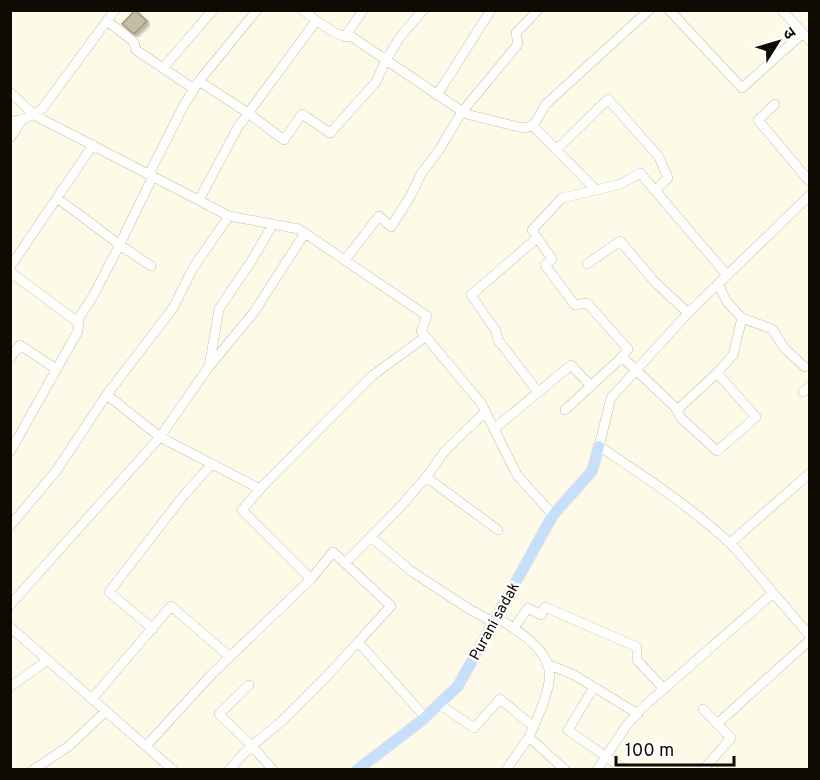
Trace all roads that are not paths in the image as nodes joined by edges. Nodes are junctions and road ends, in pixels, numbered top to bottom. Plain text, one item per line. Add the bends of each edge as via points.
1 (115, 10) edge
2 (213, 10) edge
3 (257, 10) edge
4 (303, 10) edge
5 (363, 10) edge
6 (423, 10) edge
7 (491, 10) edge
8 (649, 10) edge
9 (669, 10) edge
10 (782, 10) edge
11 (536, 11) edge
12 (107, 21) junction
13 (316, 21) junction
14 (802, 33) junction
15 (345, 38) junction
16 (810, 41) edge
17 (386, 60) junction
18 (163, 68) junction
19 (196, 85) junction
20 (10, 92) edge
21 (437, 95) junction
22 (775, 104) dead end
23 (462, 112) junction
24 (248, 113) junction
25 (34, 115) junction
26 (22, 120) junction
27 (10, 122) edge
28 (533, 126) junction
29 (10, 138) edge
30 (93, 145) junction
31 (556, 150) junction
32 (151, 175) junction
33 (810, 182) edge
34 (596, 190) junction
35 (655, 191) junction
36 (810, 195) edge
37 (57, 198) junction
38 (199, 200) junction
39 (229, 216) junction
40 (273, 224) junction
41 (305, 232) junction
42 (537, 238) junction
43 (120, 245) junction
44 (345, 260) junction
45 (587, 264) dead end
46 (151, 266) dead end
47 (10, 267) edge
48 (10, 272) edge
49 (727, 275) junction
50 (718, 284) junction
51 (688, 313) junction
52 (742, 318) junction
53 (78, 322) junction
54 (425, 337) junction
55 (622, 357) junction
56 (10, 358) edge
57 (208, 368) junction
58 (805, 368) dead end
59 (56, 369) junction
60 (636, 370) junction
61 (717, 373) junction
62 (591, 386) junction
63 (538, 393) junction
64 (107, 395) junction
65 (565, 410) dead end
66 (677, 410) junction
67 (486, 412) junction
68 (494, 429) junction
69 (160, 437) junction
70 (598, 446) junction
71 (10, 452) edge
72 (212, 464) junction
73 (810, 473) edge
74 (426, 477) junction
75 (260, 489) junction
76 (553, 515) junction
77 (10, 526) edge
78 (498, 530) dead end
79 (371, 537) junction
80 (730, 543) junction
81 (345, 563) junction
82 (311, 579) junction
83 (773, 593) junction
84 (10, 605) edge
85 (494, 620) junction
86 (10, 627) edge
87 (514, 628) junction
88 (153, 629) junction
89 (810, 638) edge
90 (358, 642) junction
91 (230, 657) junction
92 (48, 660) junction
93 (547, 664) junction
94 (249, 685) dead end
95 (10, 687) edge
96 (594, 687) junction
97 (664, 689) junction
98 (92, 699) junction
99 (439, 704) junction
100 (703, 709) dead end
101 (106, 711) junction
102 (638, 714) junction
103 (425, 717) junction
104 (717, 724) junction
105 (534, 728) junction
106 (529, 737) junction
107 (146, 746) junction
108 (252, 746) junction
109 (606, 756) junction
110 (35, 769) edge
111 (173, 770) edge
112 (229, 770) edge
113 (273, 770) edge
114 (357, 770) edge
115 (506, 770) edge
116 (565, 770) edge
117 (597, 770) edge
118 (625, 770) edge
119 (703, 770) edge

1 - 12 street
2 - 18 street
3 - 19 street
4 - 13 street
5 - 15 street
6 - 17 street
7 - 21 street
8 - 28 street via 546,104
9 - 14 street via 742,88
10 - 14 street
11 - 23 street via 516,33 518,44
12 - 18 street via 134,42 136,50
12 - 25 street
13 - 15 street
13 - 24 street
14 - 16 street
15 - 17 street via 352,37
17 - 21 street
17 - 24 street via 376,82 330,133 302,114 285,140
18 - 19 street
19 - 24 street
19 - 32 street
20 - 25 street
21 - 23 street
22 - 33 street via 758,120
23 - 28 street via 523,128
23 - 44 street via 391,227 379,216
24 - 38 street
25 - 26 street
25 - 30 street
26 - 27 street
26 - 29 street
28 - 31 street
30 - 32 street
30 - 37 street
31 - 34 street
31 - 35 street via 608,99 659,157 668,178
32 - 38 street
32 - 43 street
34 - 35 street via 621,184 640,173
34 - 42 street via 562,198 532,230
35 - 49 street
36 - 49 street
37 - 43 street
37 - 47 street
38 - 39 street
39 - 40 street
39 - 64 street via 193,268 173,308
40 - 41 street
40 - 57 street via 219,309
41 - 44 street
41 - 57 street via 254,312
42 - 55 street via 552,259 545,265 575,305 587,303 628,349
42 - 63 street via 471,296
43 - 46 street
43 - 53 street
44 - 54 street via 427,316 421,331
45 - 51 street via 620,241
48 - 53 street
49 - 50 street
50 - 51 street
50 - 52 street via 727,302
51 - 60 street
52 - 58 street via 772,329
52 - 61 street via 733,355
53 - 59 street via 78,331
54 - 67 street
54 - 75 street via 372,376
55 - 60 street
55 - 62 street
56 - 59 street via 20,345
57 - 69 street
59 - 71 street
60 - 66 street
60 - 70 street via 611,398
61 - 66 street
61 - 66 street via 756,417 717,451
62 - 63 street via 571,365
62 - 65 street
63 - 68 street
64 - 69 street
64 - 77 street via 57,470
67 - 68 street
67 - 74 street via 444,452
68 - 76 street via 517,474
69 - 72 street
69 - 84 street
70 - 76 main road, Purani sadak via 592,471
70 - 80 street via 693,511
72 - 75 street
72 - 88 street via 109,592
73 - 80 street
74 - 78 street
74 - 79 street
75 - 82 street via 242,510
76 - 85 main road, Purani sadak
79 - 81 street
79 - 85 street via 411,571
80 - 83 street
81 - 82 street via 333,552
81 - 90 street via 392,606
82 - 91 street
83 - 89 street
83 - 97 street
85 - 87 street
85 - 99 main road, Purani sadak via 458,686
86 - 92 street
87 - 93 street via 533,643
87 - 97 street via 528,608 541,615 545,607 637,647 637,660
88 - 91 street via 171,606
88 - 98 street
89 - 104 street
90 - 103 street
90 - 108 street via 282,721
91 - 107 street
92 - 95 street
92 - 98 street
93 - 96 street
93 - 105 street via 547,691
94 - 108 street via 219,714
96 - 102 street
96 - 109 street via 568,730
97 - 102 street
98 - 101 street
99 - 103 main road, Purani sadak
99 - 105 street via 474,728 500,699
100 - 104 street
101 - 107 street
101 - 110 street via 69,746
102 - 109 street
103 - 114 main road, Purani sadak
104 - 119 street via 731,738
105 - 106 street
106 - 115 street
106 - 116 street
107 - 111 street
108 - 112 street
108 - 113 street
109 - 117 street
109 - 118 street

